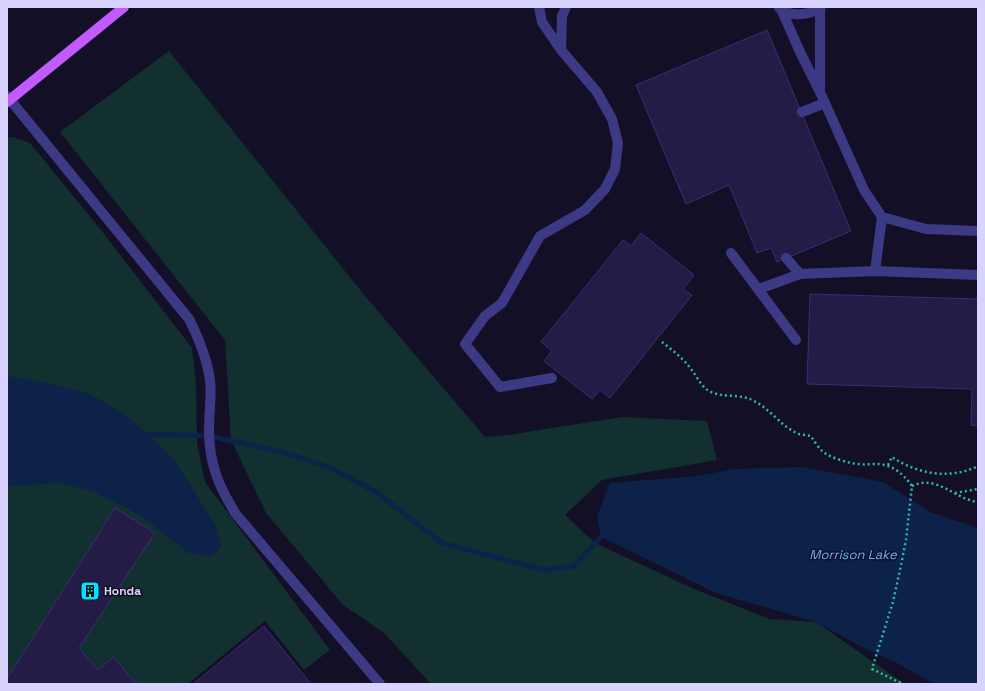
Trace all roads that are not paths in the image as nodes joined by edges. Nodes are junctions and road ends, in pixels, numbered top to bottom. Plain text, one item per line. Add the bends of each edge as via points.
1 (124, 7) edge
2 (539, 7) edge
3 (566, 7) edge
4 (820, 7) edge
5 (780, 9) edge
6 (561, 50) junction
7 (820, 92) junction
8 (8, 99) edge
9 (825, 103) junction
10 (802, 112) dead end
11 (882, 217) junction
12 (978, 231) edge
13 (731, 253) dead end
14 (786, 258) dead end
15 (875, 271) junction
16 (800, 274) junction
17 (978, 275) edge
18 (759, 289) junction
19 (796, 340) dead end
20 (552, 378) dead end
21 (380, 684) edge

1 - 8 main road
2 - 6 street via 542,22
3 - 6 street via 562,16
4 - 5 street via 806,14 794,14
4 - 7 street
5 - 7 street
6 - 20 street via 597,92 612,119 618,143 614,169 605,189 585,210 540,236 502,303 485,316 465,344 500,387
7 - 9 street
8 - 21 street via 189,319 201,343 210,379 209,429 216,474 223,492 235,513
9 - 10 street
9 - 11 street via 864,190
11 - 12 street via 926,229
11 - 15 street
13 - 18 street
14 - 16 street
15 - 16 street
15 - 17 street
16 - 18 street
18 - 19 street

